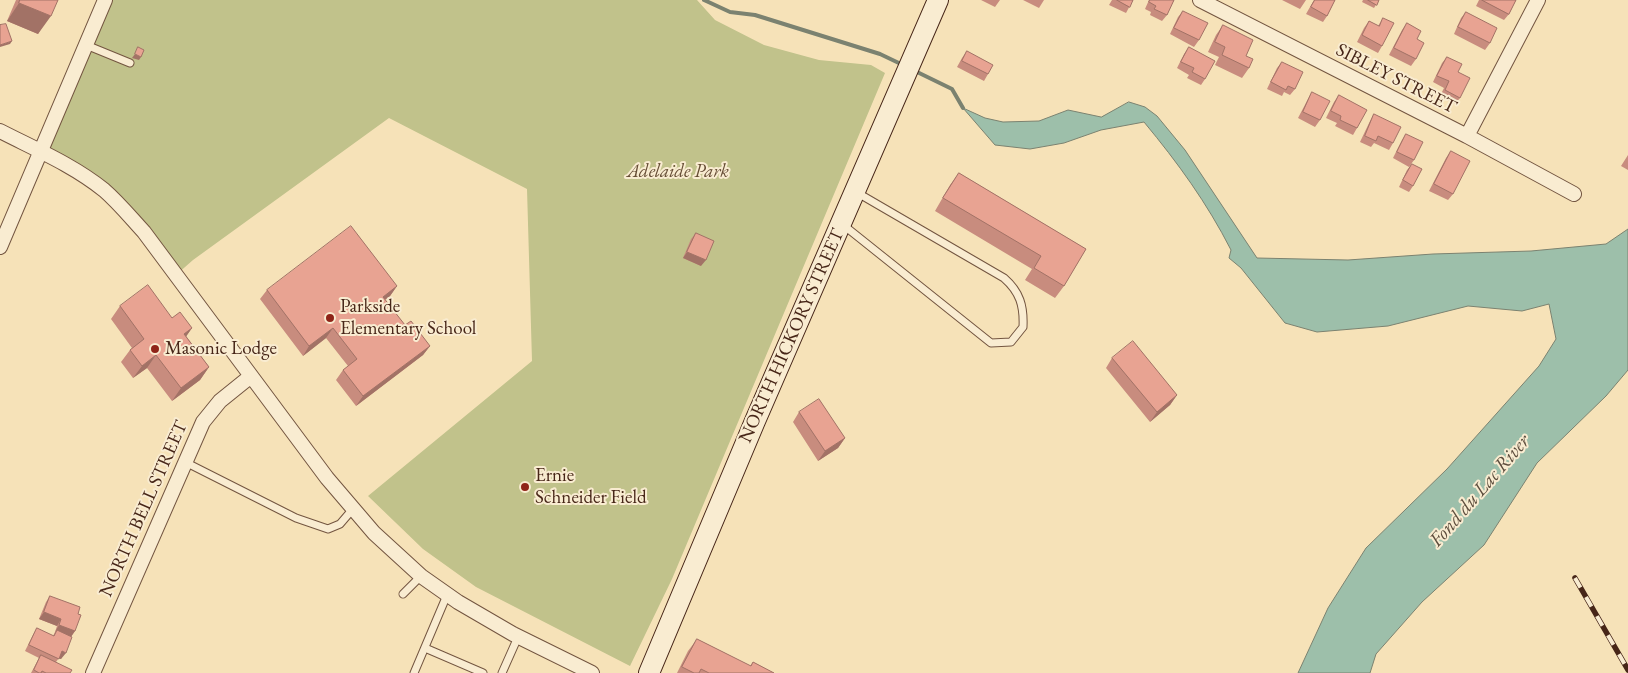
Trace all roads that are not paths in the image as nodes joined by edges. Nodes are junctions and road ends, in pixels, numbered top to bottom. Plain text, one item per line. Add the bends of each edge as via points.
1 (105, 0) edge
2 (938, 0) edge
3 (1200, 0) edge
4 (1538, 0) edge
5 (86, 45) junction
6 (130, 63) dead end
7 (0, 131) edge
8 (1467, 136) junction
9 (41, 152) junction
10 (855, 192) junction
11 (1574, 194) dead end
12 (842, 224) junction
13 (2, 239) edge
14 (251, 376) junction
15 (186, 462) junction
16 (352, 510) junction
17 (421, 576) junction
18 (402, 594) dead end
19 (447, 595) junction
20 (518, 636) junction
21 (425, 648) junction
22 (93, 673) edge
23 (414, 673) edge
24 (483, 673) edge
25 (502, 673) edge
26 (592, 673) edge
27 (649, 673) edge

1 - 5 street
2 - 10 street, NORTH HICKORY STREET
3 - 8 street, SIBLEY STREET
4 - 8 street
5 - 6 lane
5 - 9 street
7 - 9 street
8 - 11 street, SIBLEY STREET
9 - 13 street
9 - 14 street via 86,177 122,207
10 - 12 street, NORTH HICKORY STREET
10 - 12 lane via 1004,278 1016,289 1021,301 1022,327 1011,342 991,343
12 - 27 street, NORTH HICKORY STREET
14 - 15 street, NORTH BELL STREET via 213,408 203,422
14 - 16 street
15 - 16 lane via 296,518 328,529 340,524
15 - 22 street, NORTH BELL STREET
16 - 17 street
17 - 18 lane
17 - 19 street
19 - 20 street
19 - 21 lane
20 - 25 lane
20 - 26 street
21 - 23 lane
21 - 24 lane

